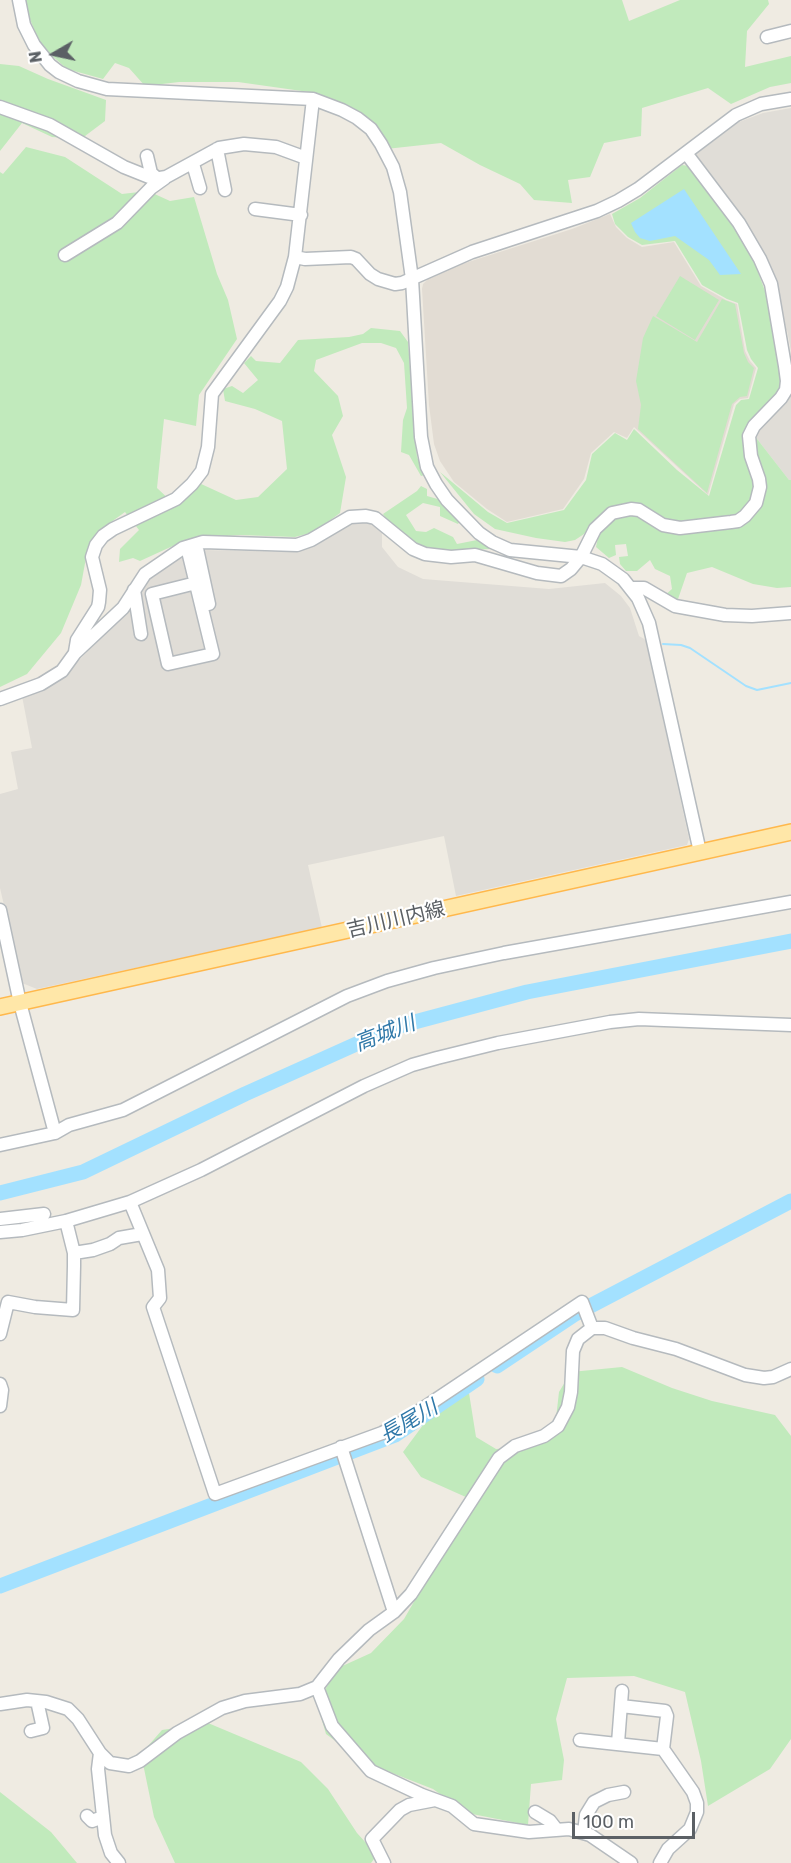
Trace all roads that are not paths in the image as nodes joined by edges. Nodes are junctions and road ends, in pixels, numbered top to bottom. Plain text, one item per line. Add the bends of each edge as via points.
1 (19, 0) edge
2 (791, 31) edge
3 (767, 37) dead end
4 (313, 99) junction
5 (791, 99) edge
6 (0, 107) edge
7 (217, 149) junction
8 (686, 153) junction
9 (147, 156) dead end
10 (306, 158) junction
11 (193, 164) junction
12 (162, 178) junction
13 (200, 188) dead end
14 (225, 190) dead end
15 (255, 209) dead end
16 (301, 214) junction
17 (65, 255) dead end
18 (295, 257) junction
19 (412, 279) junction
20 (192, 545) junction
21 (581, 557) junction
22 (196, 583) junction
23 (631, 588) junction
24 (134, 590) junction
25 (791, 613) edge
26 (214, 626) dead end
27 (141, 634) dead end
28 (75, 653) junction
29 (0, 699) edge
30 (791, 832) edge
31 (700, 852) junction
32 (791, 902) edge
33 (0, 910) edge
34 (20, 1003) junction
35 (0, 1007) edge
36 (791, 1025) edge
37 (56, 1133) junction
38 (0, 1145) edge
39 (130, 1202) junction
40 (44, 1214) dead end
41 (0, 1219) edge
42 (66, 1221) junction
43 (0, 1232) edge
44 (142, 1234) junction
45 (74, 1253) junction
46 (592, 1328) junction
47 (0, 1334) edge
48 (791, 1369) edge
49 (0, 1384) edge
50 (0, 1406) edge
51 (343, 1452) junction
52 (394, 1612) junction
53 (317, 1687) junction
54 (622, 1690) dead end
55 (38, 1701) junction
56 (0, 1704) edge
57 (621, 1706) junction
58 (31, 1731) dead end
59 (580, 1740) dead end
60 (618, 1743) junction
61 (663, 1749) junction
62 (100, 1753) junction
63 (624, 1792) dead end
64 (437, 1800) junction
65 (536, 1812) dead end
66 (557, 1830) junction
67 (584, 1833) junction
68 (119, 1863) edge
69 (384, 1863) edge
70 (631, 1863) edge
71 (660, 1863) edge

1 - 4 street via 24,25 34,45 50,65 78,81 108,89
2 - 3 street
4 - 10 street
4 - 19 street via 357,118 381,144 400,192
5 - 8 street via 761,104 736,115
6 - 12 street via 50,125 124,167 154,179
7 - 10 street via 244,144 276,147
7 - 11 street
7 - 14 street
8 - 19 street via 618,201 597,211 472,252
8 - 21 street via 739,223 771,284 787,381 781,398 749,436 759,494 751,511 731,522 674,528 639,510 612,513 595,529
9 - 12 street via 151,173
10 - 16 street
11 - 12 street
11 - 13 street
12 - 17 street via 117,223
15 - 16 street
16 - 18 street
18 - 19 street via 351,257 378,279 395,284
18 - 28 street via 280,301 212,393 202,471 176,499 123,522 96,545 92,557 99,590 98,608 77,640
19 - 21 street via 421,436 427,467 436,484 447,500 492,542 510,550
20 - 21 street via 297,545 359,515 375,518 413,549 436,556 475,555 561,576
20 - 22 street
20 - 24 street via 145,574
20 - 26 street
21 - 23 street via 602,564
22 - 22 street via 213,654 168,664 152,594
23 - 25 street via 644,588 675,606 725,615
23 - 31 street via 649,623
24 - 27 street
24 - 28 street via 123,608
28 - 29 street via 53,678
30 - 31 main road, 吉川川内線
31 - 34 main road, 吉川川内線
32 - 37 street via 504,953 387,981 347,996 123,1110 69,1125
33 - 34 street
34 - 35 main road, 吉川川内線
34 - 37 street
36 - 39 street via 639,1019 498,1043 437,1058 364,1086
37 - 38 street
39 - 42 street
39 - 44 street
40 - 41 street
42 - 43 street
42 - 45 street
44 - 45 street
44 - 51 street via 158,1270 160,1298 153,1307 215,1494
45 - 47 street via 73,1310 8,1302
46 - 48 street via 605,1328 676,1348 746,1375 773,1377
46 - 51 street via 584,1307 401,1423
46 - 52 street via 578,1339 573,1351 572,1392 558,1426 544,1436 515,1446 500,1458 420,1581
49 - 50 street
51 - 52 street
52 - 53 street via 347,1651
53 - 62 street via 300,1694 222,1708 129,1766 110,1763
53 - 64 street via 332,1726 371,1770
54 - 57 street
55 - 56 street
55 - 58 street via 43,1728
55 - 62 street via 68,1709
57 - 60 street
57 - 61 street via 665,1712
59 - 60 street
60 - 61 street
61 - 71 street via 693,1792 697,1812 690,1829 668,1849
62 - 68 street via 91,1821
63 - 67 street via 594,1802 586,1815
64 - 66 street via 452,1806 474,1824 529,1832
64 - 69 street via 400,1810 372,1839
65 - 66 street
66 - 67 street
67 - 70 street

